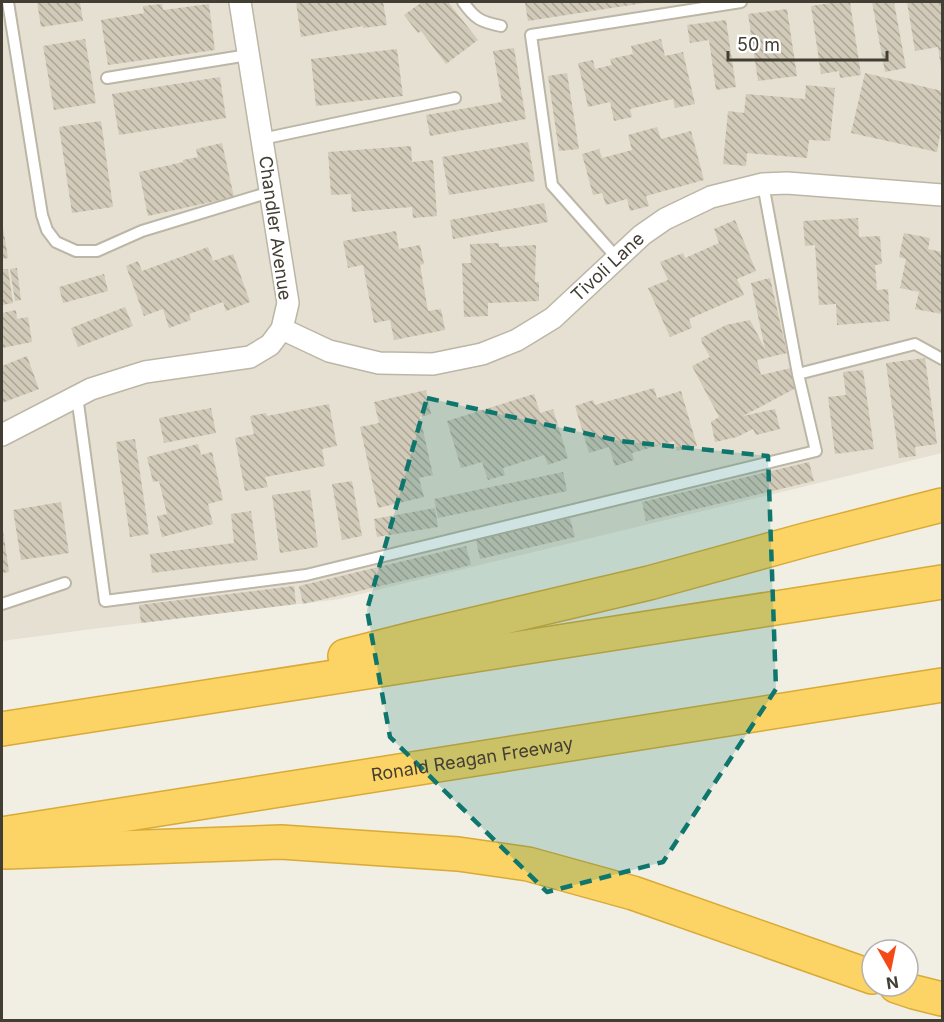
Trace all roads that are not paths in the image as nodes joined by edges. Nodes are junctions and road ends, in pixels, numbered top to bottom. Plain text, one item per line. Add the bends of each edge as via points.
1 (8, 2) edge
2 (240, 2) edge
3 (463, 2) edge
4 (741, 2) edge
5 (501, 26) dead end
6 (248, 55) junction
7 (107, 78) dead end
8 (455, 98) dead end
9 (262, 139) junction
10 (763, 184) junction
11 (270, 192) junction
12 (942, 195) edge
13 (617, 258) junction
14 (282, 329) junction
15 (942, 359) edge
16 (798, 374) junction
17 (77, 396) junction
18 (2, 435) edge
19 (942, 505) edge
20 (942, 582) edge
21 (65, 583) dead end
22 (2, 604) edge
23 (942, 685) edge
24 (167, 703) junction
25 (2, 729) edge
26 (2, 834) edge
27 (2, 852) edge
28 (860, 973) edge
29 (920, 994) edge
30 (942, 999) edge

1 - 11 lane via 42,215 46,230 57,242 76,251 97,251 142,231
2 - 6 street, Chandler Avenue
3 - 5 lane via 485,23
4 - 13 lane via 531,35 552,185
6 - 7 lane
6 - 9 street, Chandler Avenue
8 - 9 lane
9 - 11 street, Chandler Avenue
10 - 12 street, Tivoli Lane
10 - 13 street, Tivoli Lane via 711,197 664,219
10 - 16 lane
11 - 14 street, Chandler Avenue via 288,303
13 - 14 street, Tivoli Lane via 553,318 517,340 482,354 433,364 379,363 328,351
14 - 17 street via 270,345 250,357 146,372
15 - 16 lane via 915,344
16 - 17 lane via 816,451 306,575 105,601
17 - 18 street
19 - 24 highway via 649,584 420,637
20 - 24 highway
21 - 22 lane
23 - 26 highway, Ronald Reagan Freeway
24 - 25 highway
27 - 28 highway via 281,842 458,854 528,864 633,893
29 - 30 highway

